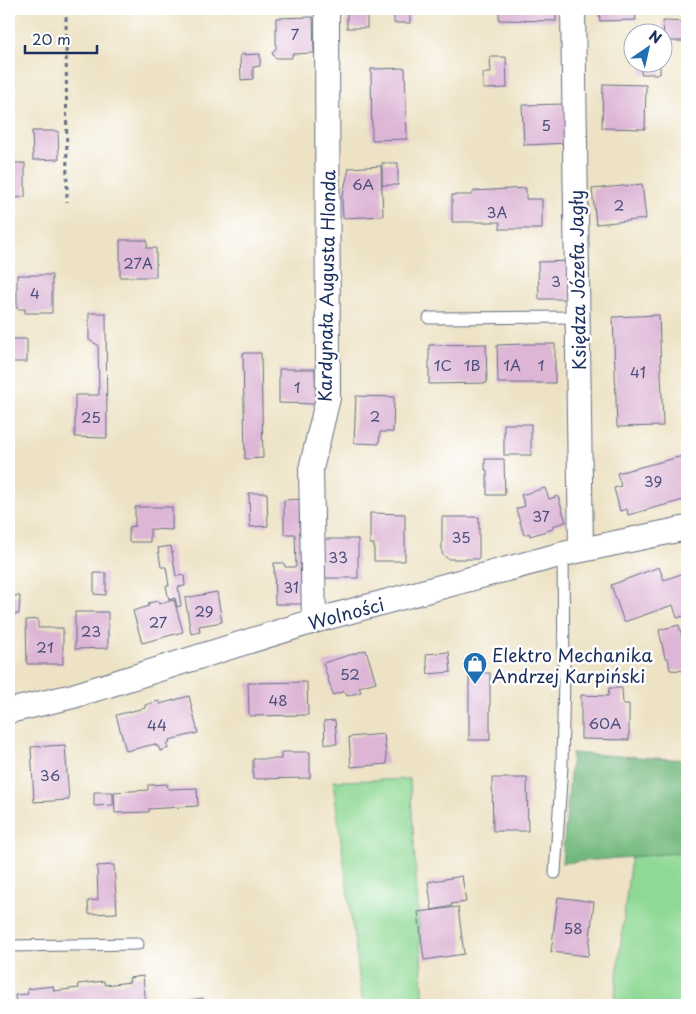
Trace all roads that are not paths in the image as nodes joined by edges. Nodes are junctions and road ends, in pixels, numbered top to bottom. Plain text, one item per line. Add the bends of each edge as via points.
1 (327, 9) edge
2 (573, 9) edge
3 (577, 317) junction
4 (429, 318) dead end
5 (687, 528) edge
6 (572, 552) junction
7 (314, 621) junction
8 (9, 711) edge
9 (555, 873) dead end
10 (138, 944) dead end
11 (9, 946) edge

1 - 7 street, Kardynała Augusta Hlonda via 328,398 311,469
2 - 3 street, Księdza Józefa Jagły
3 - 4 lane
3 - 6 street, Księdza Józefa Jagły
5 - 6 street, Wolności
6 - 7 street, Wolności
6 - 9 lane
7 - 8 street, Wolności via 73,696
10 - 11 lane

